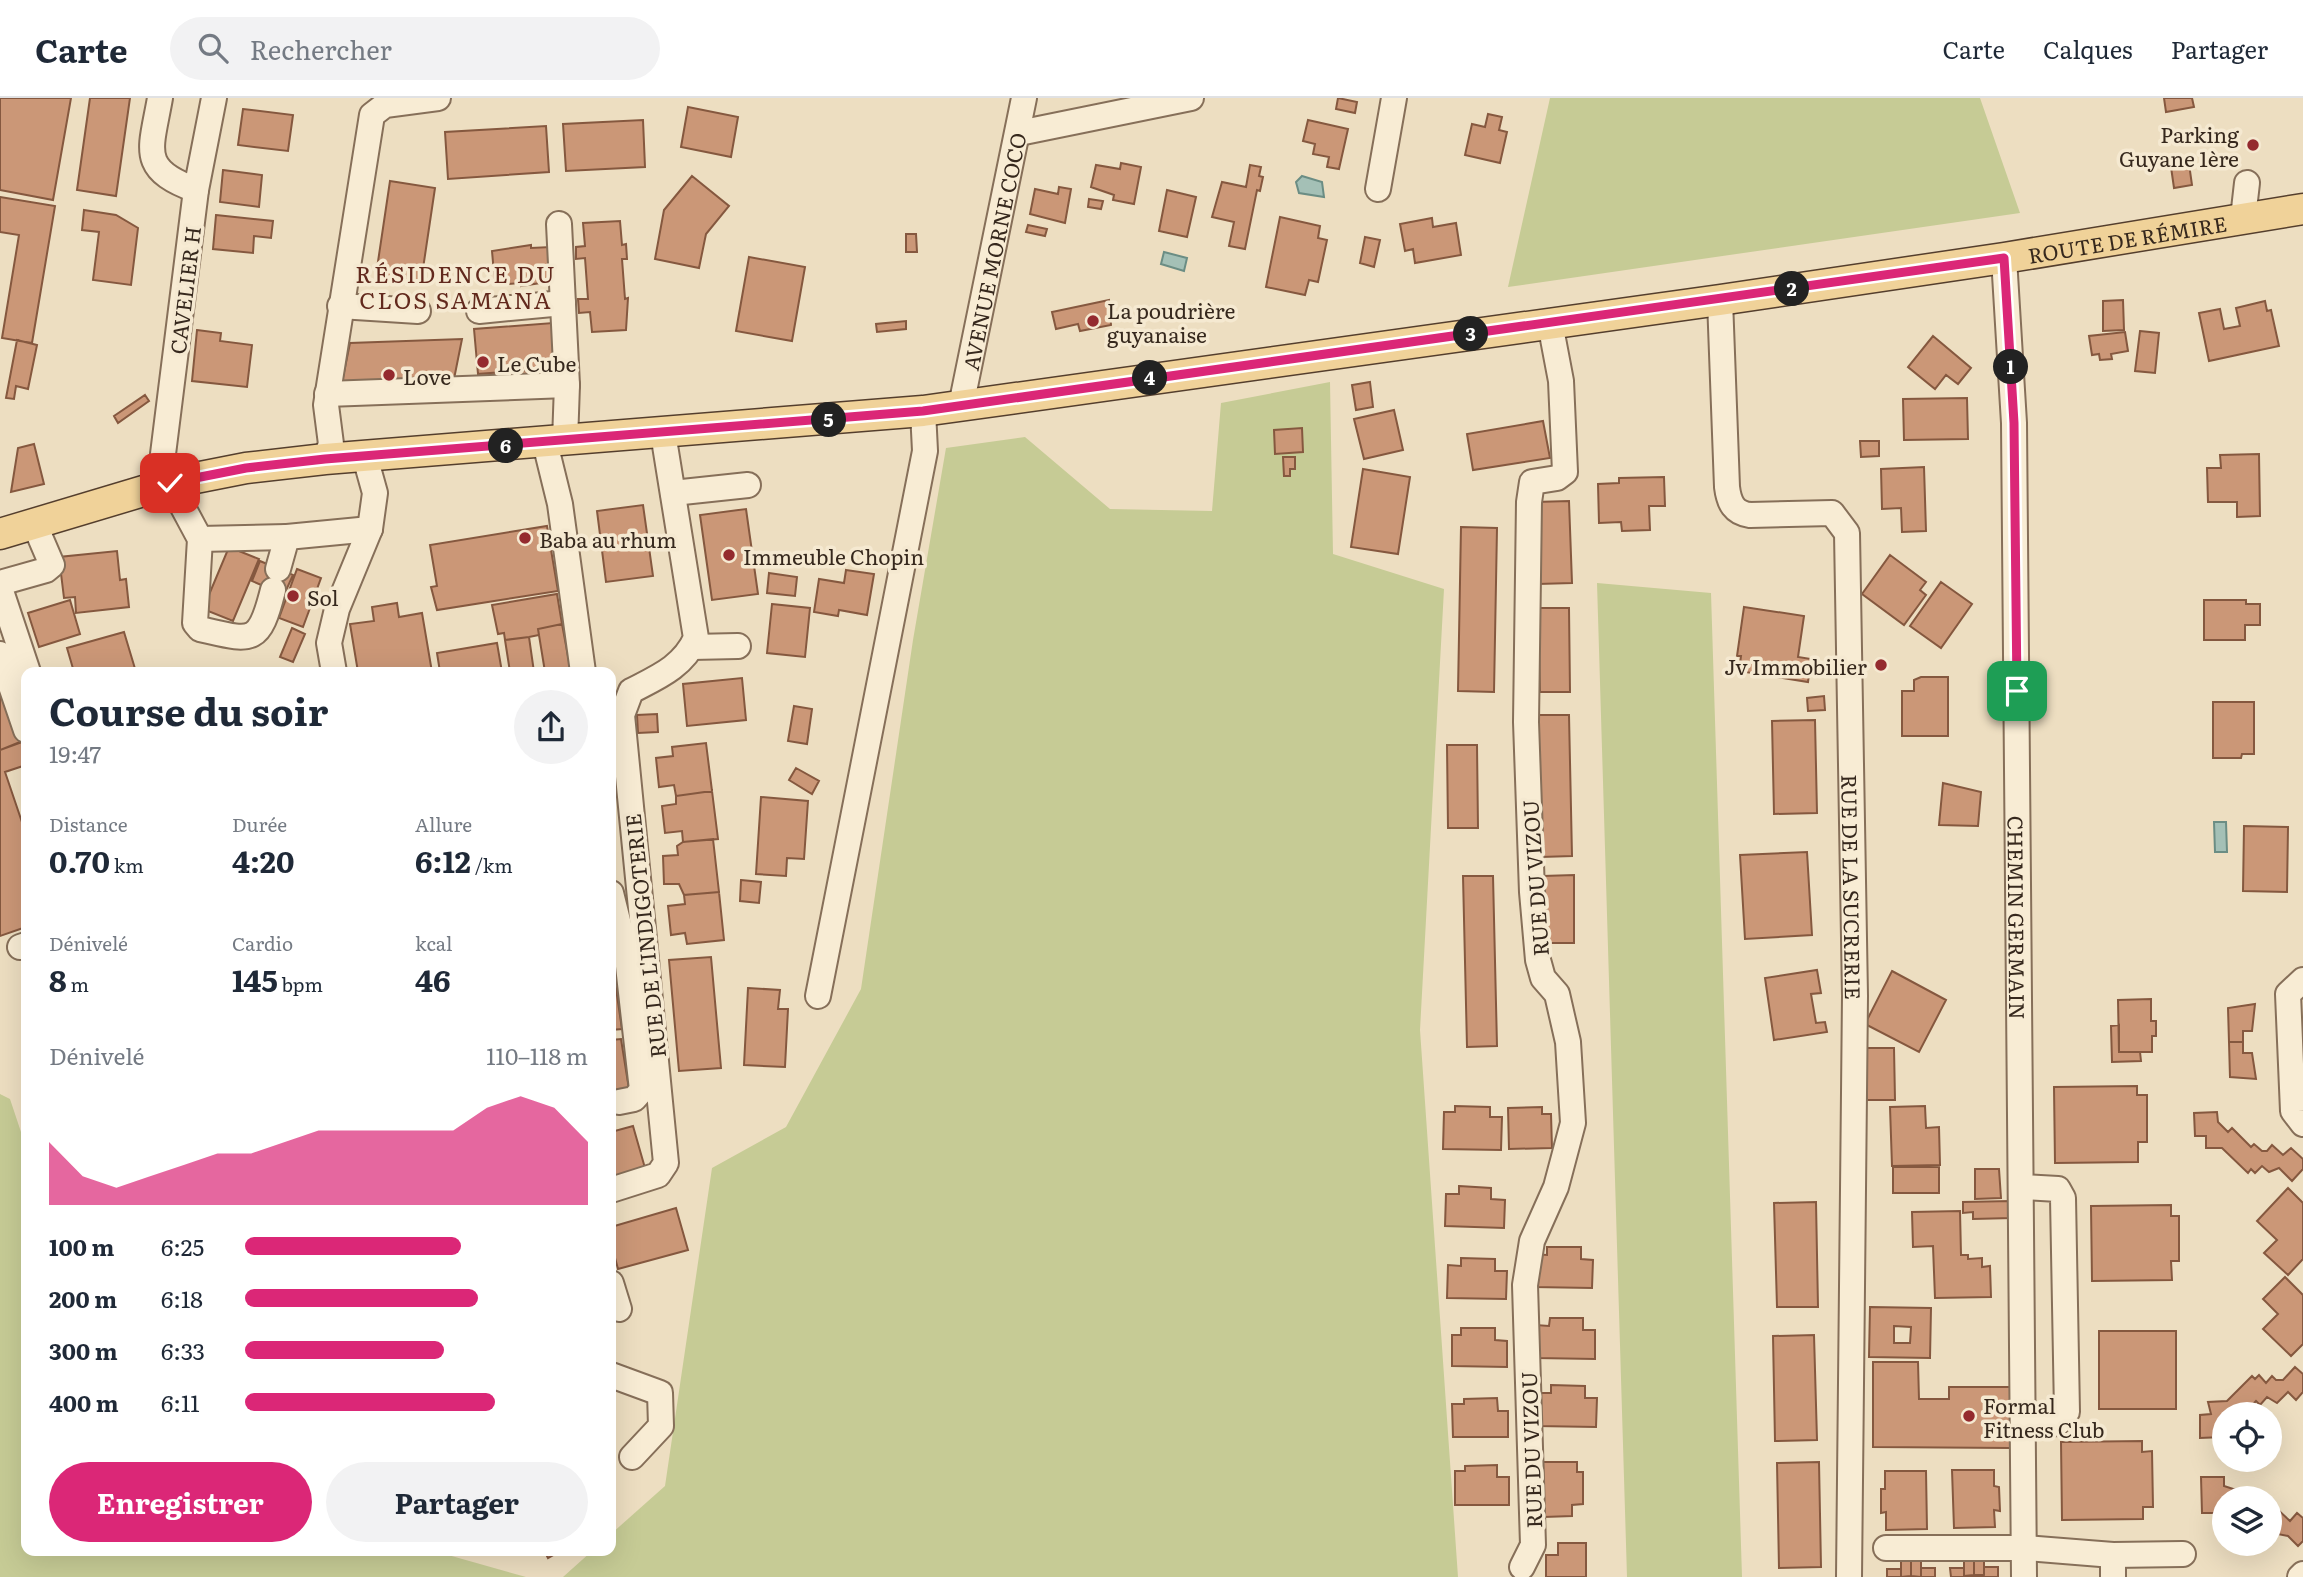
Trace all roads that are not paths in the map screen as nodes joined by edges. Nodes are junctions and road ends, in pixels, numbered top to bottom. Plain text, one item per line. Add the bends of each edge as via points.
1 (160, 98) edge
2 (214, 98) edge
3 (438, 98) edge
4 (1024, 98) edge
5 (1191, 98) edge
6 (1394, 98) edge
7 (1019, 132) junction
8 (2246, 183) dead end
9 (1378, 189) dead end
10 (196, 190) junction
11 (2303, 209) edge
12 (2243, 218) junction
13 (559, 224) dead end
14 (2004, 258) junction
15 (1720, 300) junction
16 (563, 303) junction
17 (340, 306) junction
18 (418, 310) dead end
19 (479, 310) dead end
20 (1550, 323) junction
21 (567, 385) junction
22 (327, 394) junction
23 (961, 406) junction
24 (923, 411) junction
25 (663, 433) junction
26 (555, 442) junction
27 (365, 457) junction
28 (325, 459) junction
29 (170, 483) junction
30 (748, 485) dead end
31 (673, 493) junction
32 (34, 523) junction
33 (370, 529) junction
34 (0, 534) edge
35 (287, 537) junction
36 (200, 539) junction
37 (0, 583) edge
38 (0, 588) edge
39 (738, 646) dead end
40 (692, 647) junction
41 (0, 654) edge
42 (26, 667) edge
43 (333, 667) edge
44 (582, 667) edge
45 (21, 715) edge
46 (616, 912) edge
47 (2303, 980) edge
48 (818, 996) dead end
49 (620, 1102) dead end
50 (2303, 1124) edge
51 (2022, 1187) junction
52 (616, 1188) edge
53 (616, 1299) edge
54 (619, 1309) dead end
55 (616, 1377) edge
56 (2024, 1426) junction
57 (632, 1457) dead end
58 (1886, 1548) dead end
59 (2025, 1548) junction
60 (2183, 1555) dead end
61 (2113, 1566) edge
62 (1522, 1567) dead end
63 (1849, 1577) edge
64 (2024, 1577) edge

1 - 10 street via 150,152 154,164 168,180
2 - 10 street, CAVELIER H
3 - 17 street via 386,105 372,115
4 - 7 street, AVENUE MORNE COCO
5 - 7 street
6 - 9 street
7 - 23 street, AVENUE MORNE COCO
8 - 12 street
10 - 29 street, CAVELIER H via 163,454
11 - 12 main road, ROUTE DE RÉMIRE
12 - 14 main road, ROUTE DE RÉMIRE
13 - 16 street
14 - 15 main road, ROUTE DE RÉMIRE
14 - 51 street, CHEMIN GERMAIN via 2014,423
15 - 20 main road, ROUTE DE RÉMIRE
15 - 63 street, RUE DE LA SUCRERIE via 1727,487 1732,506 1750,514 1832,513 1847,533 1855,996
16 - 19 street
16 - 21 street
17 - 18 street
17 - 22 street
20 - 23 main road, ROUTE DE RÉMIRE
20 - 62 street, RUE DU VIZOU via 1561,381 1565,472 1532,482 1529,502 1530,854 1538,960 1544,978 1557,994 1568,1042 1573,1123 1556,1187 1532,1241 1525,1285 1533,1545
21 - 22 street
21 - 26 street
22 - 28 street via 331,444
23 - 24 main road, ROUTE DE RÉMIRE
24 - 25 main road, ROUTE DE RÉMIRE
24 - 48 street via 925,452
25 - 26 main road, ROUTE DE RÉMIRE
25 - 31 street
26 - 27 main road, ROUTE DE RÉMIRE
26 - 44 street
27 - 28 main road, ROUTE DE RÉMIRE
27 - 33 street via 375,493
28 - 29 main road, ROUTE DE RÉMIRE
29 - 32 main road, ROUTE DE RÉMIRE
29 - 36 street, CAVELIER H
30 - 31 street
31 - 40 street via 696,638
32 - 34 main road, ROUTE DE RÉMIRE
32 - 37 street via 52,565
33 - 35 street
33 - 43 street via 337,609 329,643
35 - 36 street
35 - 36 street via 265,623 257,633 242,639 200,629 195,623
38 - 42 street
39 - 40 street
40 - 52 street, RUE DE L'INDIGOTERIE via 667,673 631,691 622,715 666,1163 657,1175
41 - 45 street
46 - 49 street via 627,957 642,1090 634,1099
47 - 50 street via 2288,994 2293,1111
51 - 56 street, CHEMIN GERMAIN
51 - 56 street via 2058,1189 2063,1198 2067,1412 2058,1423
53 - 54 street
55 - 57 street via 660,1393 661,1426
56 - 59 street, CHEMIN GERMAIN
58 - 59 street
59 - 61 street
59 - 64 street, CHEMIN GERMAIN
60 - 61 street

